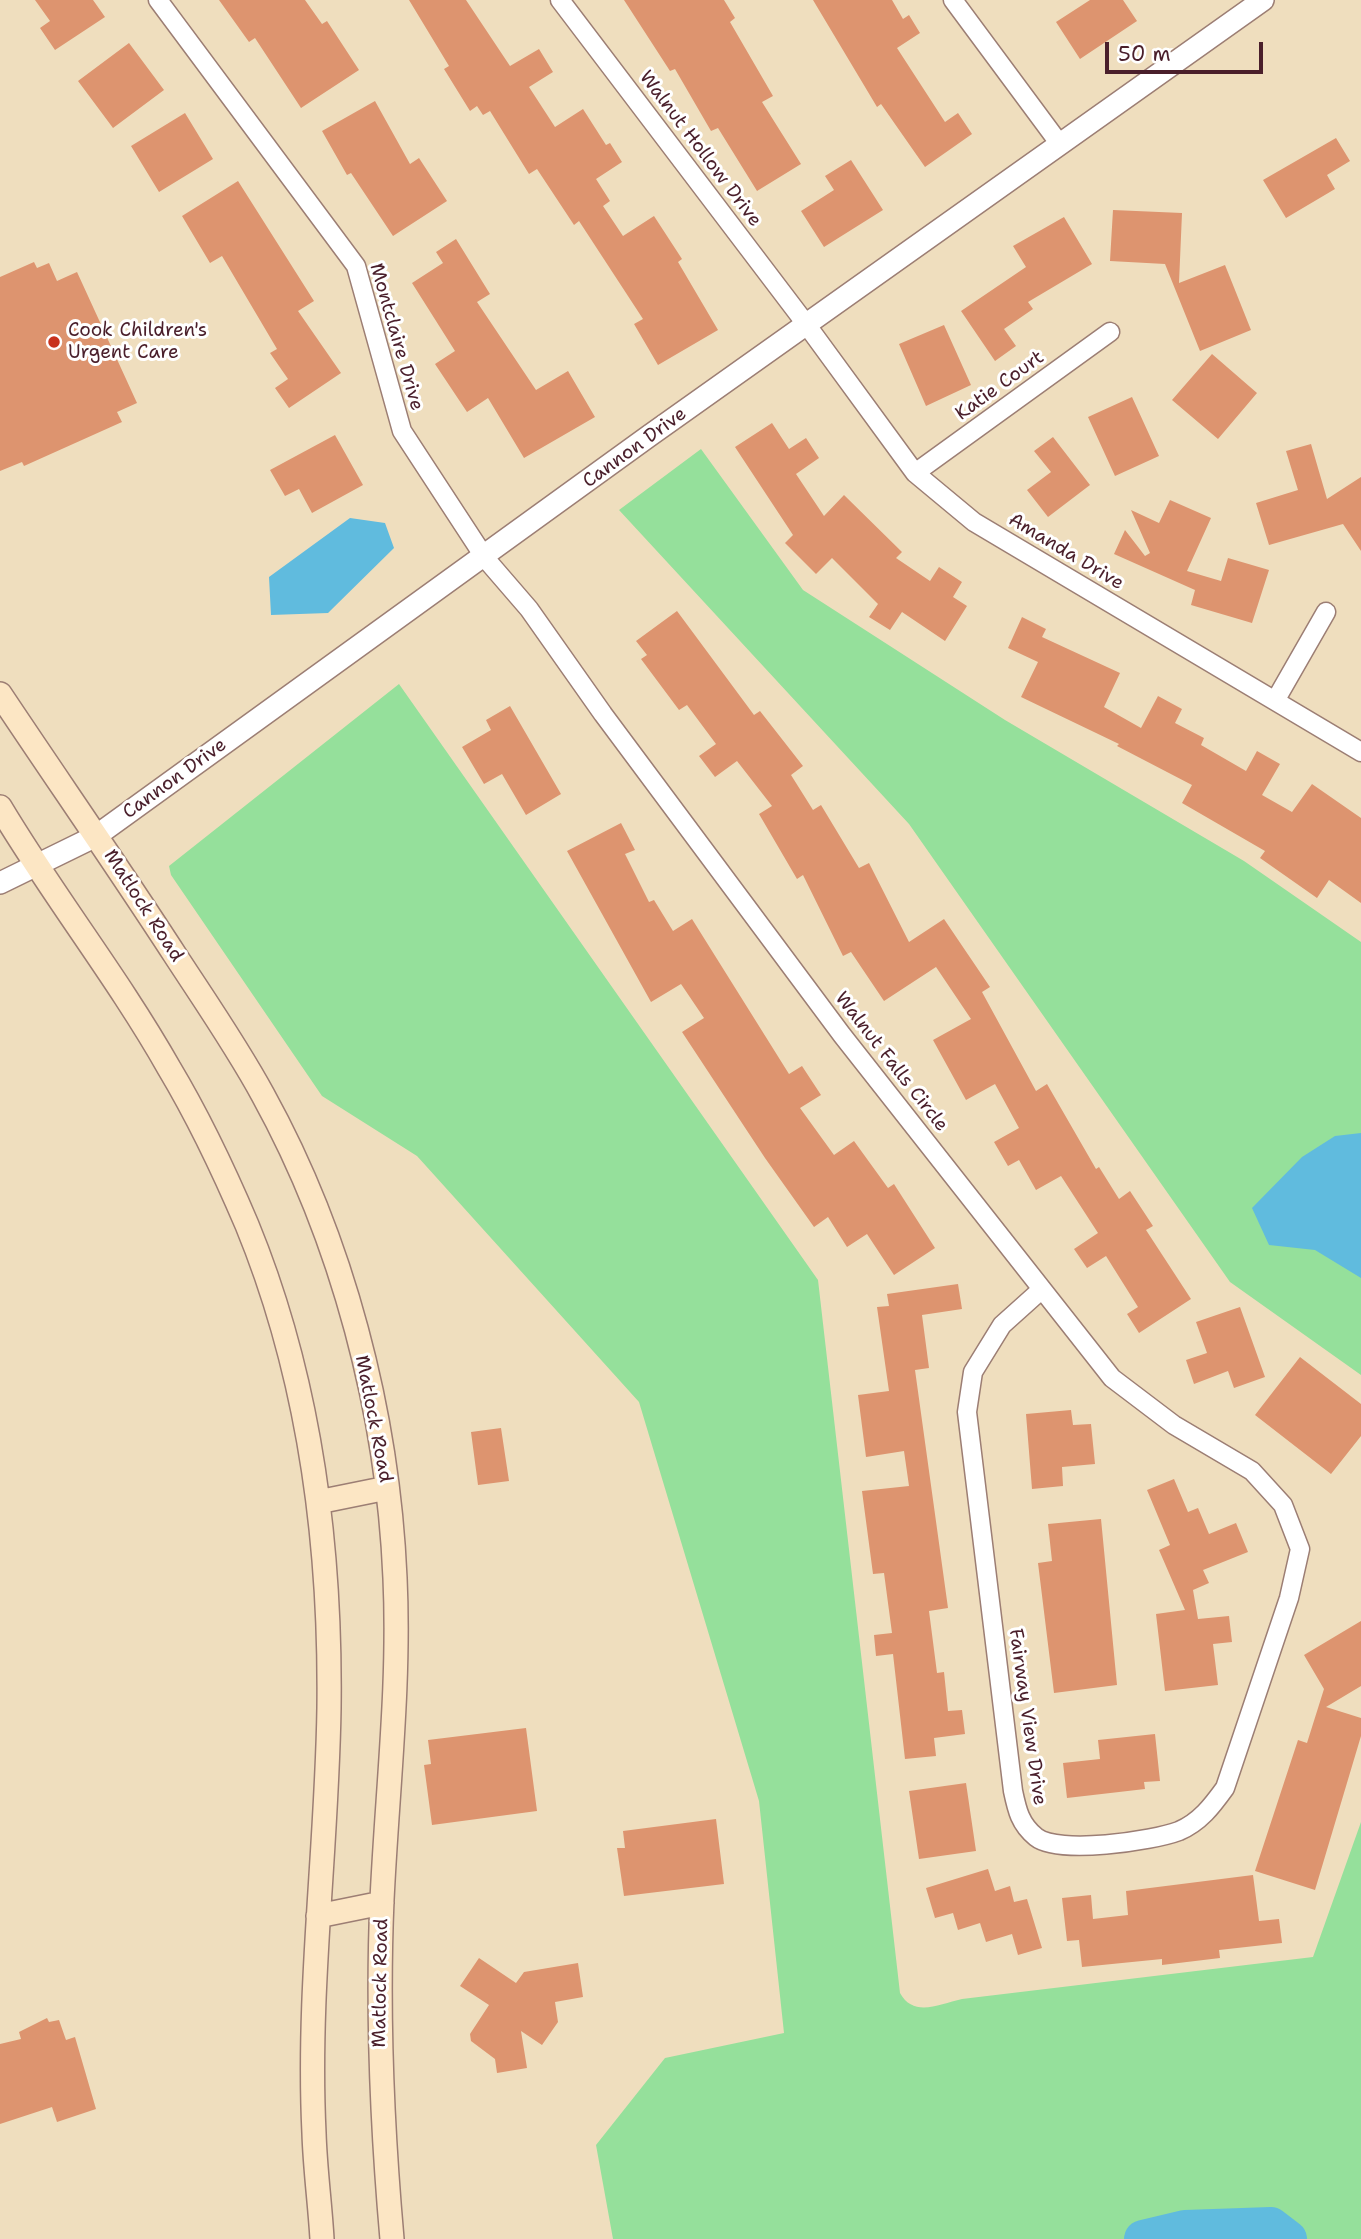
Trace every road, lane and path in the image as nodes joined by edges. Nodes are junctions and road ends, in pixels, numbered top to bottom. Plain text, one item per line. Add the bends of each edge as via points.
1 (158, 0) edge
2 (560, 0) edge
3 (953, 0) edge
4 (1263, 0) edge
5 (1059, 143) junction
6 (806, 324) junction
7 (1110, 332) dead end
8 (915, 473) junction
9 (485, 558) junction
10 (1326, 612) dead end
11 (0, 694) edge
12 (1275, 701) junction
13 (1361, 752) edge
14 (0, 807) edge
15 (96, 836) junction
16 (35, 866) junction
17 (0, 883) edge
18 (1041, 1290) junction
19 (387, 1488) junction
20 (318, 1502) junction
21 (1300, 1549) joint
22 (382, 1903) junction
23 (318, 1916) junction
24 (322, 2239) edge
25 (392, 2239) edge

1 - 9 street, Montclaire Drive via 356,266 402,431
2 - 6 street, Walnut Hollow Drive
3 - 5 street
4 - 5 street, Cannon Drive
5 - 6 street, Cannon Drive
6 - 8 street, Amanda Drive
6 - 9 street, Cannon Drive
7 - 8 street, Katie Court
8 - 12 street, Amanda Drive via 974,522
9 - 15 street, Cannon Drive
9 - 18 street, Walnut Falls Circle via 529,609 842,1035
10 - 12 street
11 - 15 main road, Matlock Road
12 - 13 street, Amanda Drive
14 - 16 main road
15 - 16 street, Cannon Drive
15 - 19 main road, Matlock Road via 264,1096 311,1197 344,1289 367,1373
16 - 17 street, Cannon Drive
16 - 20 main road via 168,1066 214,1150 248,1227 282,1324 304,1414
18 - 21 street, Walnut Falls Circle via 1112,1378 1174,1425 1252,1471 1283,1505
18 - 21 street, Fairway View Drive via 1002,1325 987,1349 973,1373 967,1412 1013,1791 1019,1819 1038,1839 1070,1847 1148,1838 1179,1831 1207,1814 1225,1788 1289,1598
19 - 20 main road
19 - 22 main road, Matlock Road via 395,1578 394,1683
20 - 23 main road via 329,1707
22 - 23 main road
22 - 25 main road, Matlock Road via 378,2024
23 - 24 main road via 314,2132

